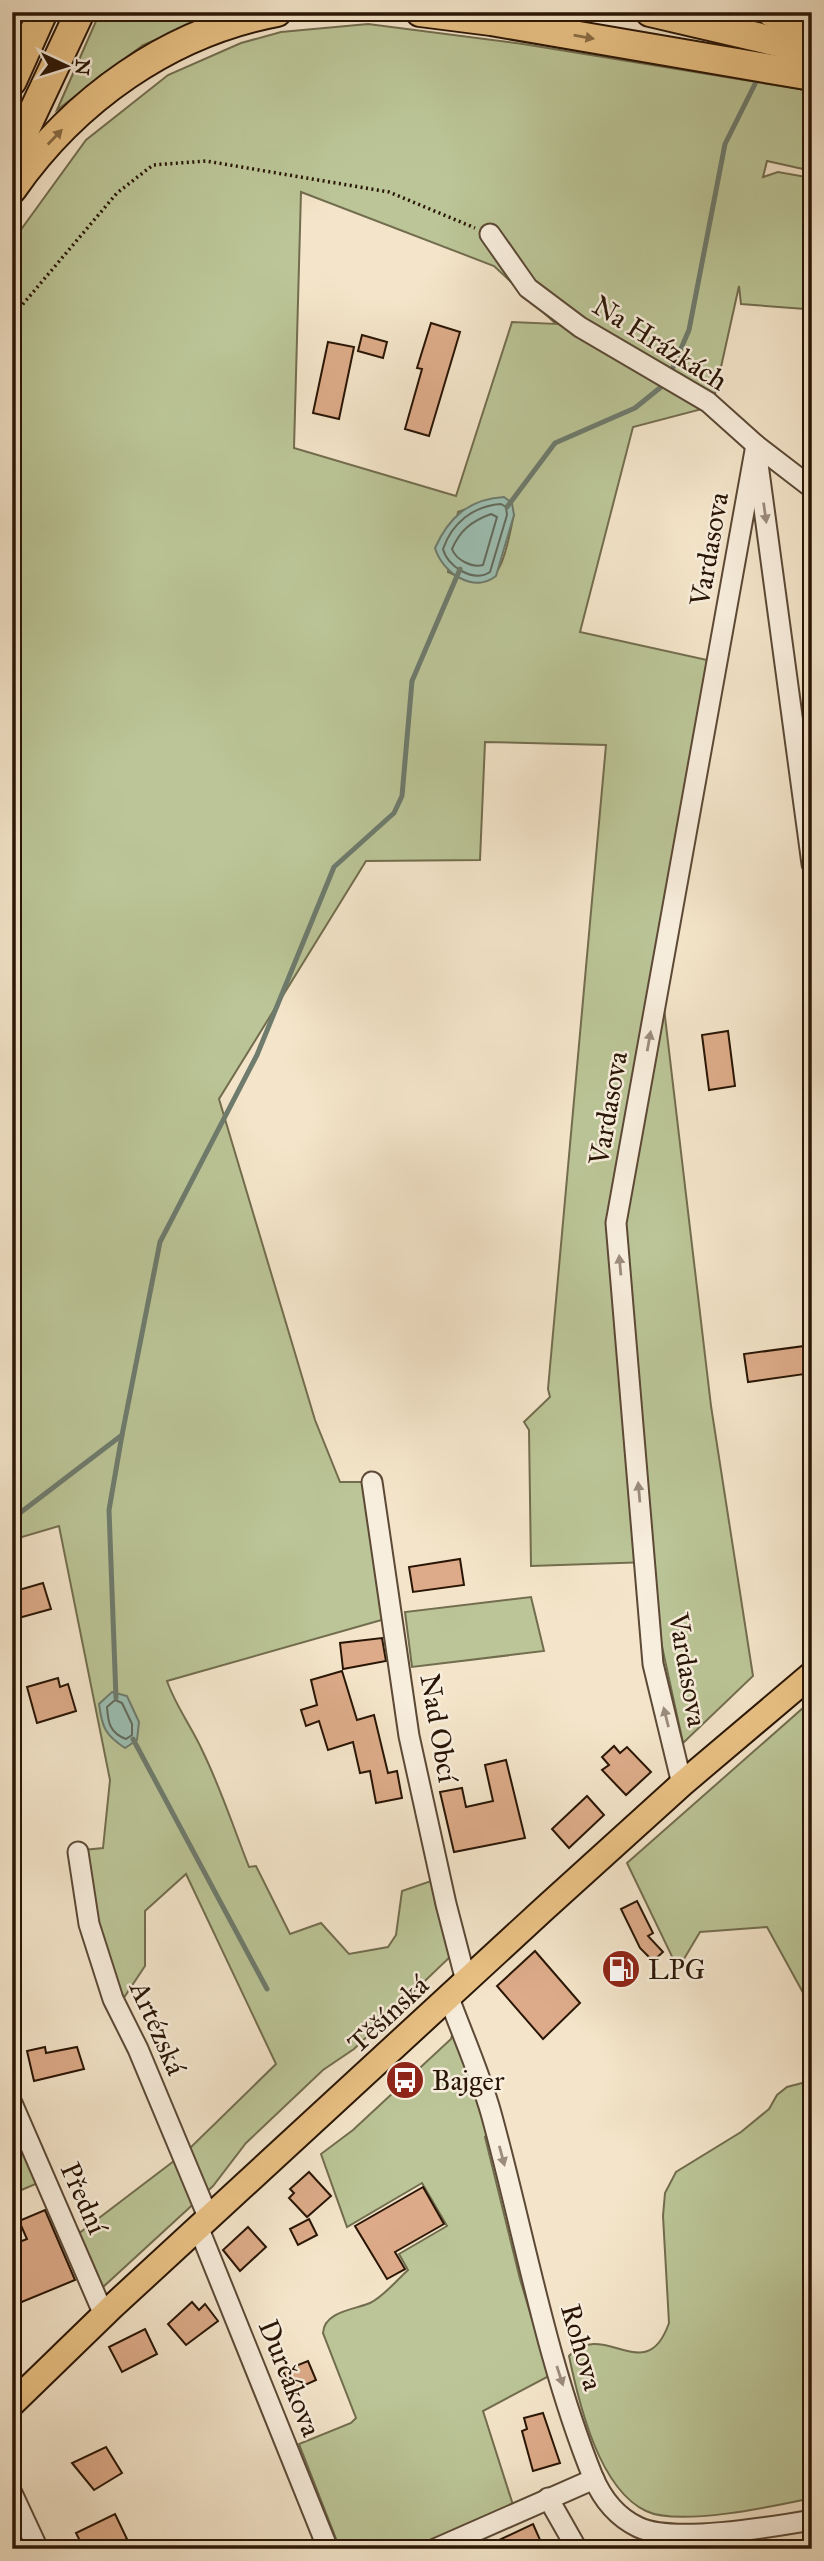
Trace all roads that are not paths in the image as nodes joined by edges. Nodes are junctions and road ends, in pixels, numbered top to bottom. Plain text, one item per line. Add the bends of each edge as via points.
1 (23, 12) edge
2 (43, 12) edge
3 (80, 12) edge
4 (277, 12) edge
5 (420, 12) edge
6 (771, 12) edge
7 (655, 14) edge
8 (812, 28) edge
9 (12, 36) edge
10 (812, 50) edge
11 (812, 59) edge
12 (812, 76) edge
13 (12, 80) edge
14 (12, 157) edge
15 (12, 189) edge
16 (490, 234) road end
17 (756, 445) junction
18 (812, 488) edge
19 (812, 864) edge
20 (372, 1482) dead end
21 (812, 1674) edge
22 (682, 1783) junction
23 (78, 1852) dead end
24 (457, 1990) junction
25 (12, 2104) edge
26 (204, 2224) junction
27 (104, 2315) junction
28 (16, 2395) edge
29 (594, 2479) junction
30 (12, 2493) edge
31 (548, 2498) junction
32 (812, 2520) edge
33 (38, 2549) edge
34 (328, 2549) edge
35 (435, 2549) edge
36 (577, 2549) edge

1 - 9 highway
2 - 13 highway
3 - 14 highway
15 -> 4 highway via 67,125 128,75 211,30
5 -> 12 highway
6 - 8 highway
7 - 10 highway
7 - 11 highway
16 - 17 street, Na Hrázkách via 528,288 580,327 708,402
17 - 18 street, Na Hrázkách
17 -> 19 street
22 -> 17 street, Vardasova via 653,1664 616,1223
20 - 24 street, Nad Obcí via 409,1737 446,1904
21 - 22 main road, Těšínská
22 - 24 main road, Těšínská
23 - 26 street, Artézská via 89,1924 113,1999 138,2049
24 - 26 main road, Těšínská
24 -> 29 street, Rohova via 557,2366
25 - 27 street, Přední
26 - 27 main road, Těšínská
26 - 34 street, Durčákova
27 - 28 main road, Těšínská
29 - 31 street
29 - 32 street, Rohova via 616,2514 640,2528 667,2533 747,2530
30 - 33 street
31 - 35 street
31 - 36 street

